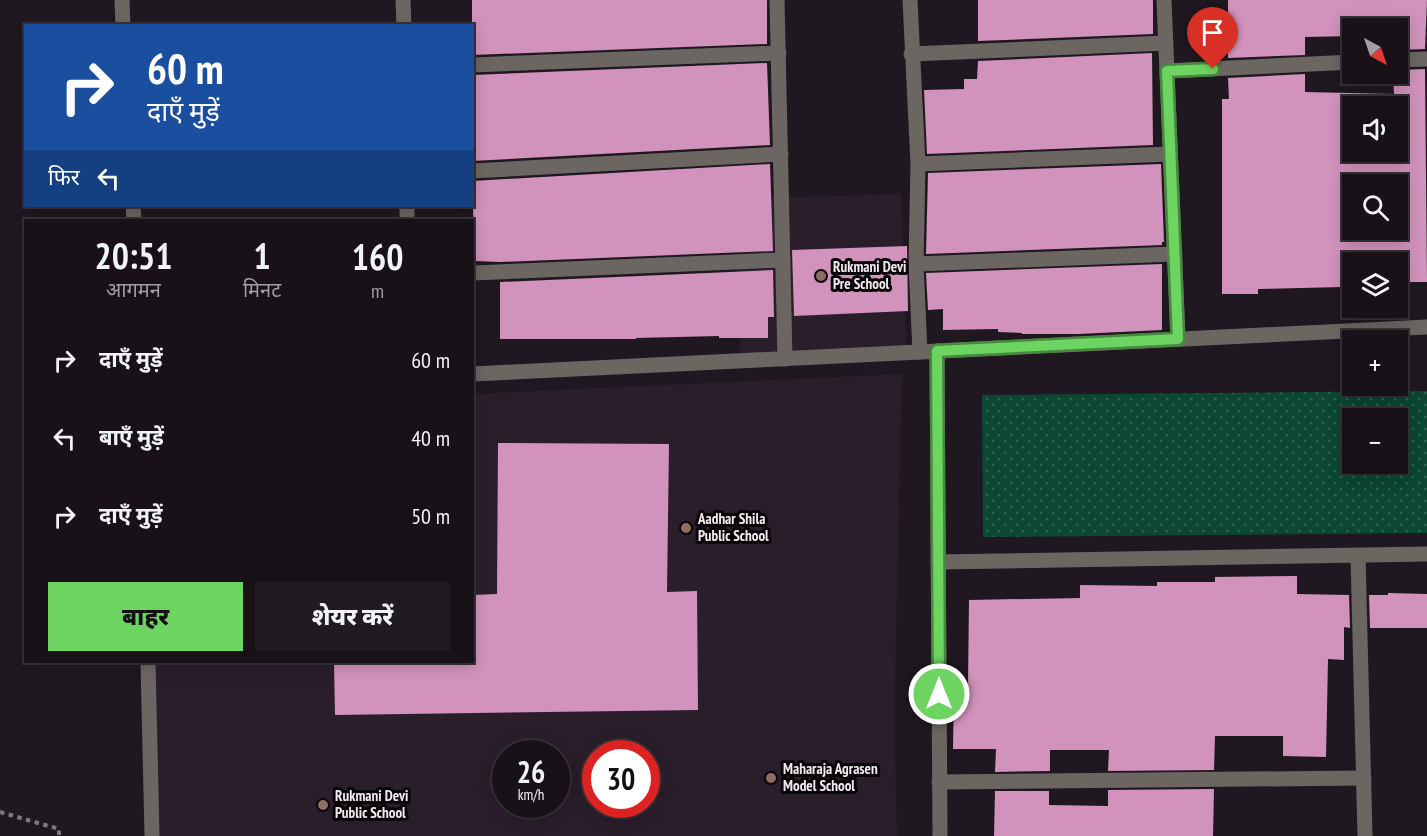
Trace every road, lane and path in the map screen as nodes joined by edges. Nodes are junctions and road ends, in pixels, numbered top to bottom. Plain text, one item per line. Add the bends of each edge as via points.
1 (122, 0) edge
2 (403, 0) edge
3 (777, 0) edge
4 (910, 0) edge
5 (1164, 0) edge
6 (123, 24) edge
7 (404, 24) edge
8 (1166, 43) junction
9 (778, 53) junction
10 (911, 54) junction
11 (1427, 59) edge
12 (1408, 60) edge
13 (1342, 63) edge
14 (474, 65) edge
15 (1167, 71) junction
16 (781, 154) junction
17 (1170, 154) junction
18 (918, 164) junction
19 (474, 171) edge
20 (1175, 254) junction
21 (782, 260) junction
22 (916, 264) junction
23 (474, 273) edge
24 (1427, 327) edge
25 (1178, 339) junction
26 (937, 351) junction
27 (920, 352) junction
28 (785, 359) junction
29 (474, 374) edge
30 (1427, 554) edge
31 (1358, 556) junction
32 (938, 562) junction
33 (148, 663) edge
34 (1364, 778) junction
35 (939, 782) junction
36 (0, 812) edge
37 (59, 836) edge
38 (152, 836) edge
39 (940, 836) edge
40 (1365, 836) edge

1 - 6 street
2 - 7 street
3 - 9 street
4 - 10 street
5 - 8 street
8 - 10 street
8 - 15 street
9 - 14 street
9 - 16 street
10 - 18 street
11 - 12 street
13 - 15 street
15 - 17 street
16 - 19 street
16 - 21 street
17 - 18 street
17 - 20 street
18 - 22 street
20 - 22 street
20 - 25 street
21 - 23 street
21 - 28 street
22 - 27 street
24 - 25 street
25 - 26 street
26 - 27 street
26 - 32 street
27 - 28 street
28 - 29 street
30 - 31 street
31 - 32 street
31 - 34 street
32 - 35 street
33 - 38 street
34 - 35 street
34 - 40 street
35 - 39 street
36 - 37 path via 59,829

